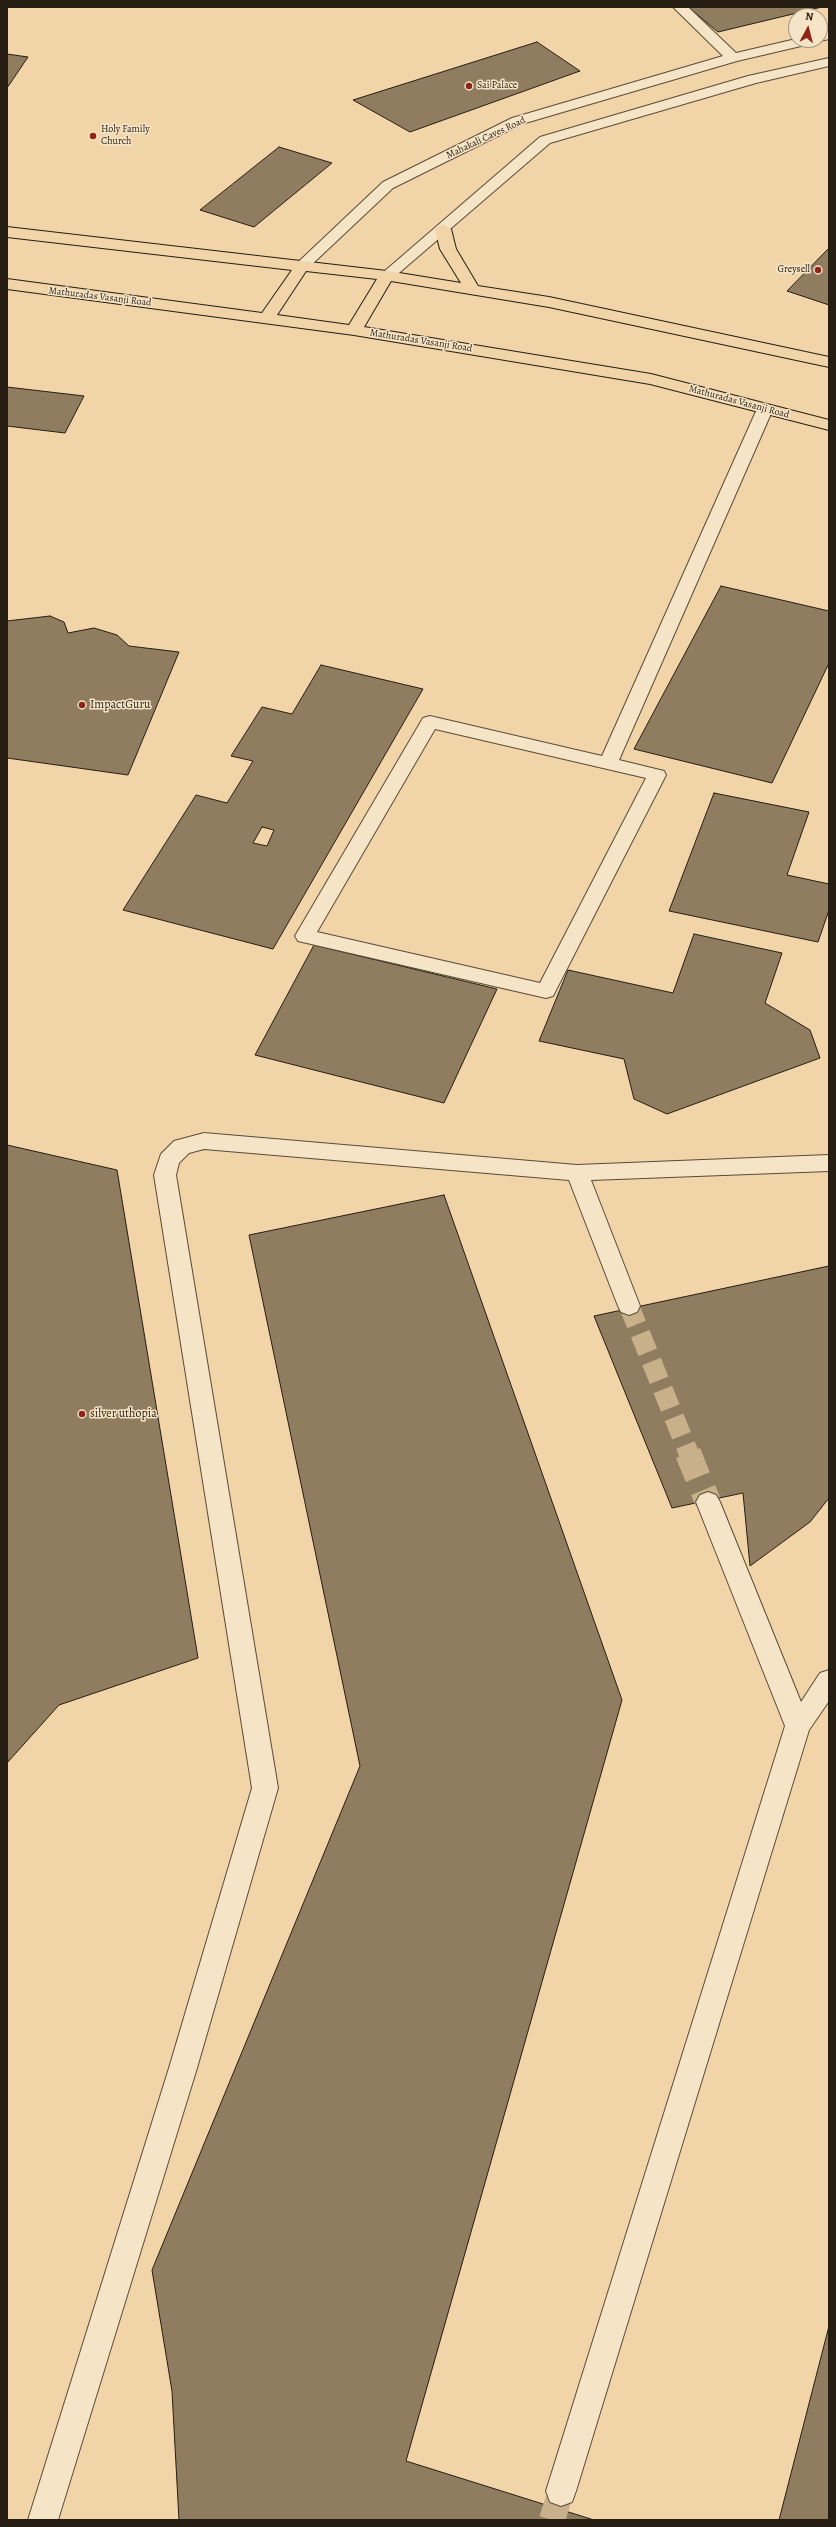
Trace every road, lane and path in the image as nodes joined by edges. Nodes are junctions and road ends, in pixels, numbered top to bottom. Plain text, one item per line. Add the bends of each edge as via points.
1 (680, 7) edge
2 (788, 45) edge
3 (733, 58) junction
4 (829, 62) edge
5 (442, 229) junction
6 (7, 232) edge
7 (302, 266) junction
8 (387, 276) junction
9 (7, 284) edge
10 (473, 290) junction
11 (267, 318) junction
12 (354, 330) junction
13 (829, 362) edge
14 (765, 409) junction
15 (829, 425) edge
16 (608, 763) junction
17 (829, 1163) edge
18 (577, 1173) junction
19 (629, 1306) tunnel mouth
20 (708, 1502) tunnel mouth
21 (829, 1681) edge
22 (798, 1726) junction
23 (561, 2491) tunnel mouth
24 (43, 2520) edge

1 - 3 street
2 - 3 street, Mahakali Caves Road
3 - 7 street, Mahakali Caves Road via 517,121 388,185
4 - 5 street via 753,79 545,140
5 - 8 street
5 - 10 main road via 448,249
6 - 7 main road
7 - 8 main road
7 - 11 main road, Mahakali Caves Road
8 - 10 main road
8 - 12 main road
9 - 11 main road, Mathuradas Vasanji Road
10 - 13 main road via 549,302
11 - 12 main road, Mathuradas Vasanji Road
12 - 14 main road, Mathuradas Vasanji Road via 651,379
14 - 15 main road, Mathuradas Vasanji Road
14 - 16 street
16 - 16 street via 430,722 305,936 546,991 657,775
17 - 18 street
18 - 19 street
18 - 24 street via 204,1141 182,1147 169,1160 165,1175 265,1788 183,2068
20 - 22 street
21 - 22 street
22 - 23 street

